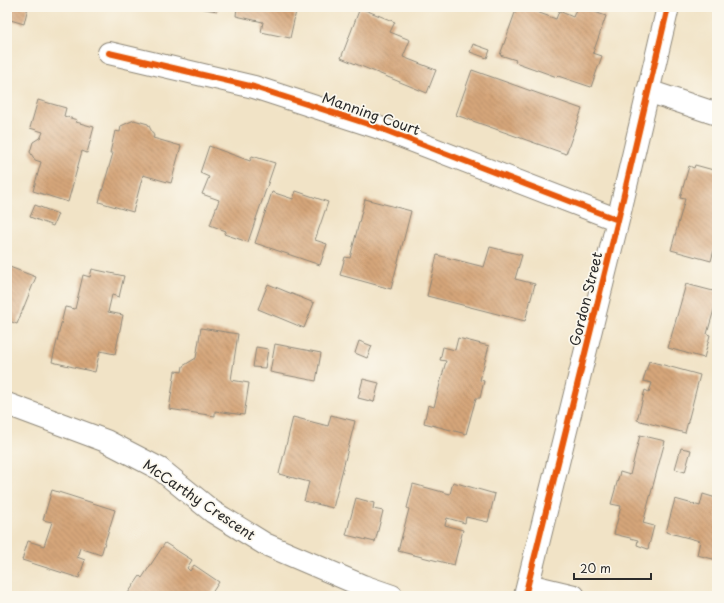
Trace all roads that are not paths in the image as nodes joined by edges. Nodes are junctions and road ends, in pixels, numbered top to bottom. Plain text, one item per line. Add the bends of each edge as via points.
1 (668, 7) edge
2 (109, 52) dead end
3 (648, 91) junction
4 (717, 114) edge
5 (618, 220) junction
6 (7, 404) edge
7 (526, 590) edge
8 (392, 596) edge
9 (574, 596) edge

1 - 3 street, Gordon Street
2 - 5 street, Manning Court via 254,87 377,127
3 - 4 street
3 - 5 street, Gordon Street
5 - 7 street, Gordon Street
6 - 8 street, McCarthy Crescent via 106,441 160,469 214,512 265,544
7 - 9 street

